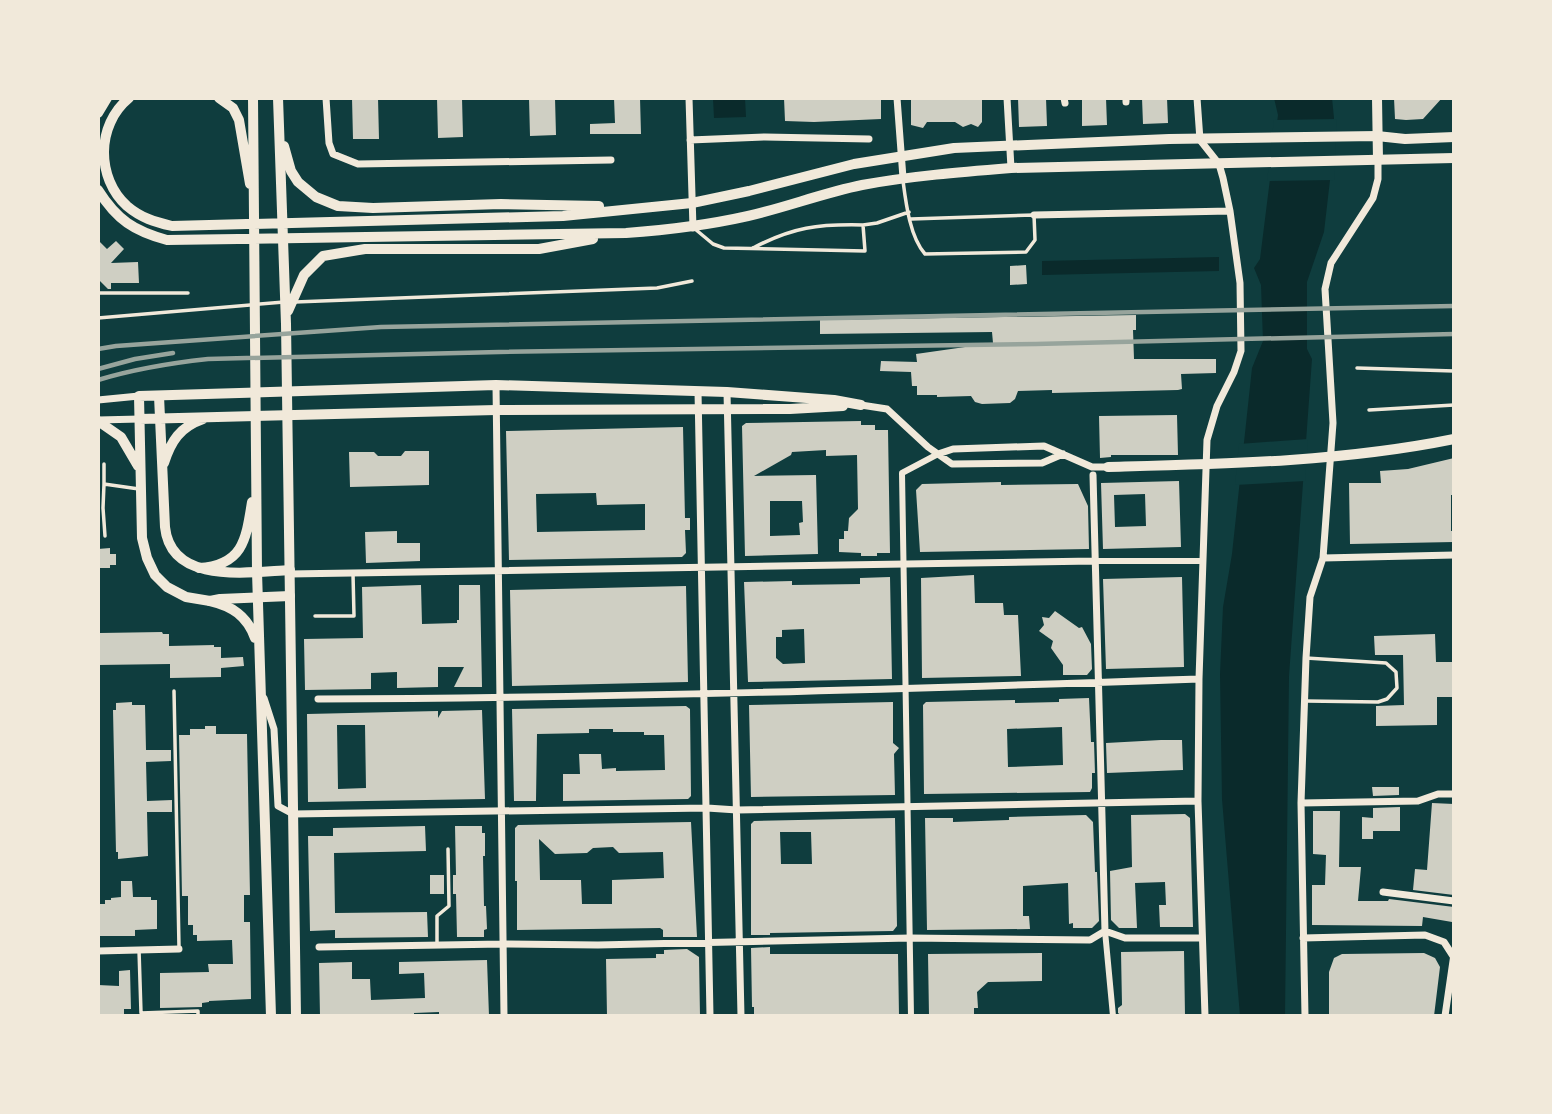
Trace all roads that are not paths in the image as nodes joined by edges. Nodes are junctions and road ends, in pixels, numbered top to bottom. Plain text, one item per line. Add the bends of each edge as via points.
1 (107, 98) edge
2 (129, 98) edge
3 (219, 98) edge
4 (253, 98) edge
5 (278, 98) edge
6 (327, 98) edge
7 (689, 98) edge
8 (897, 98) edge
9 (1007, 98) edge
10 (1197, 98) edge
11 (1377, 98) edge
12 (98, 113) edge
13 (277, 119) junction
14 (1377, 136) junction
15 (1454, 137) edge
16 (869, 139) dead end
17 (690, 140) junction
18 (1200, 140) junction
19 (1010, 145) junction
20 (101, 153) edge
21 (900, 156) junction
22 (1454, 158) edge
23 (611, 160) dead end
24 (1378, 160) junction
25 (1219, 164) junction
26 (1011, 168) junction
27 (903, 178) junction
28 (98, 190) edge
29 (692, 202) junction
30 (256, 204) junction
31 (634, 207) junction
32 (1230, 211) junction
33 (909, 212) junction
34 (1034, 215) junction
35 (911, 219) junction
36 (863, 225) junction
37 (694, 228) junction
38 (626, 233) junction
39 (751, 249) junction
40 (692, 281) dead end
41 (99, 292) edge
42 (188, 293) dead end
43 (98, 318) edge
44 (285, 324) junction
45 (1357, 368) dead end
46 (1454, 371) edge
47 (496, 385) junction
48 (698, 391) junction
49 (727, 392) junction
50 (139, 396) junction
51 (159, 396) junction
52 (98, 400) edge
53 (860, 405) junction
54 (1454, 405) edge
55 (496, 410) junction
56 (698, 410) junction
57 (727, 410) junction
58 (1369, 410) dead end
59 (210, 417) junction
60 (159, 418) junction
61 (139, 419) junction
62 (98, 421) edge
63 (1454, 439) edge
64 (938, 454) junction
65 (1063, 454) junction
66 (1329, 456) junction
67 (104, 464) dead end
68 (1206, 464) junction
69 (1108, 467) joint
70 (257, 468) junction
71 (140, 470) junction
72 (162, 471) junction
73 (1092, 471) junction
74 (104, 484) junction
75 (141, 489) junction
76 (105, 536) dead end
77 (1454, 555) edge
78 (1323, 558) junction
79 (1094, 561) junction
80 (1202, 561) junction
81 (904, 564) junction
82 (199, 568) junction
83 (702, 568) junction
84 (731, 568) junction
85 (257, 572) junction
86 (290, 572) junction
87 (353, 572) junction
88 (498, 572) junction
89 (290, 596) junction
90 (258, 597) junction
91 (210, 601) junction
92 (315, 616) dead end
93 (259, 650) junction
94 (1306, 658) junction
95 (1199, 679) junction
96 (1099, 682) junction
97 (259, 684) junction
98 (905, 689) junction
99 (174, 691) dead end
100 (705, 692) junction
101 (734, 692) junction
102 (500, 698) junction
103 (318, 699) dead end
104 (1306, 701) junction
105 (1454, 794) edge
106 (1102, 801) junction
107 (1198, 801) junction
108 (1301, 803) junction
109 (907, 805) junction
110 (707, 808) junction
111 (737, 810) junction
112 (501, 812) junction
113 (293, 814) junction
114 (448, 849) dead end
115 (1383, 892) dead end
116 (1454, 901) edge
117 (1105, 931) junction
118 (910, 938) junction
119 (1201, 938) junction
120 (1303, 938) junction
121 (740, 942) junction
122 (709, 943) junction
123 (503, 944) junction
124 (437, 945) junction
125 (319, 947) dead end
126 (179, 949) joint
127 (139, 950) junction
128 (98, 951) edge
129 (1454, 955) edge
130 (198, 1016) edge
131 (271, 1016) edge
132 (296, 1016) edge
133 (504, 1016) edge
134 (710, 1016) edge
135 (741, 1016) edge
136 (911, 1016) edge
137 (1113, 1016) edge
138 (1205, 1016) edge
139 (1305, 1016) edge
140 (1445, 1016) edge

1 - 12 main road
2 - 20 main road via 113,116
3 - 30 main road via 233,108 239,120
4 - 30 main road
5 - 13 main road
6 - 23 street via 333,154 358,164
7 - 17 street
8 - 21 street
9 - 19 street
10 - 18 street
11 - 14 street
13 - 31 main road via 286,158 298,183 338,206
13 - 44 main road
14 - 15 main road
14 - 18 main road
14 - 24 street
16 - 17 street
17 - 29 street
18 - 19 main road
18 - 25 street
19 - 21 main road
19 - 26 street
20 - 31 main road via 114,190 127,205 148,220 172,226 563,216
21 - 27 street
21 - 29 main road
22 - 24 main road
24 - 25 main road
24 - 66 street via 1373,198 1331,263 1325,281 1333,423
25 - 26 main road
25 - 32 street
26 - 27 main road
27 - 33 lane
27 - 37 main road
28 - 38 main road via 118,218 142,233 167,240
29 - 31 main road
29 - 37 street
30 - 70 main road
32 - 34 street
32 - 68 street via 1240,283 1241,351 1217,406
33 - 35 lane
33 - 36 lane
34 - 35 lane
34 - 35 lane via 1035,240 1026,252 925,254 917,245
36 - 39 lane via 823,224 780,233
36 - 39 lane via 865,251
37 - 38 main road
37 - 39 lane via 713,244
38 - 44 main road via 539,249 365,249 323,256 304,275
40 - 43 lane via 657,288 325,300
41 - 42 lane
44 - 86 main road
45 - 46 lane
47 - 48 street
47 - 51 street
47 - 55 street
48 - 49 street
48 - 56 street
49 - 53 street
49 - 57 street
50 - 51 street
50 - 52 street
50 - 61 street
51 - 60 street
53 - 57 street
53 - 64 street via 887,409
54 - 58 lane
55 - 56 street
55 - 59 street
55 - 88 street
56 - 57 street
56 - 83 street
57 - 84 street
59 - 60 street
59 - 72 street via 177,435
60 - 61 street
60 - 72 street
61 - 62 street
61 - 71 street
62 - 71 street via 121,436
63 - 66 street
64 - 65 street via 953,449 1044,446
64 - 65 street via 952,464 1042,463
64 - 81 street via 902,473
65 - 73 street
66 - 68 street
66 - 78 street
67 - 74 lane
68 - 69 street
68 - 80 street
69 - 73 street
70 - 82 main road via 243,544 228,561
70 - 85 main road
71 - 75 street
72 - 82 street via 168,544 179,558
73 - 79 street
74 - 75 lane
74 - 76 lane
75 - 91 street via 144,548 155,575 176,593
77 - 78 street
78 - 94 street via 1310,597
79 - 80 street
79 - 81 street
79 - 96 street
80 - 95 street
81 - 84 street
81 - 98 street
82 - 85 street
83 - 84 street
83 - 88 street
83 - 100 street
84 - 101 street
85 - 86 street
85 - 90 main road
86 - 87 street
86 - 89 main road
87 - 88 street
87 - 92 lane via 354,615
88 - 102 street
89 - 90 street
89 - 113 main road
90 - 91 street
90 - 93 main road
91 - 93 main road via 244,618
93 - 97 main road
94 - 104 street
94 - 104 lane via 1386,663 1396,672 1397,688 1378,702
95 - 96 street
95 - 107 street
96 - 98 street
96 - 106 street
97 - 113 street via 274,729 278,806
97 - 131 main road
98 - 101 street
98 - 109 street
99 - 126 lane
100 - 101 street
100 - 102 street
100 - 110 street
101 - 111 street
102 - 103 street
102 - 112 street
104 - 108 street
105 - 108 street via 1418,801
106 - 107 street
106 - 109 street
106 - 117 street
107 - 119 street
108 - 120 street
109 - 111 street
109 - 118 street
110 - 111 street
110 - 112 street
110 - 122 street
111 - 121 street
112 - 113 street
112 - 123 street
113 - 132 main road
114 - 124 lane via 449,906 438,916
115 - 116 street
117 - 118 street via 1090,940
117 - 119 street via 1125,938
117 - 137 street
118 - 121 street
118 - 136 street
119 - 138 street
120 - 129 street via 1425,935 1444,942
120 - 139 street
121 - 122 street
121 - 135 street
122 - 123 street
122 - 134 street
123 - 124 street
123 - 133 street
124 - 125 street
126 - 127 street
127 - 128 street
127 - 130 lane via 141,1013 198,1011
129 - 140 street

